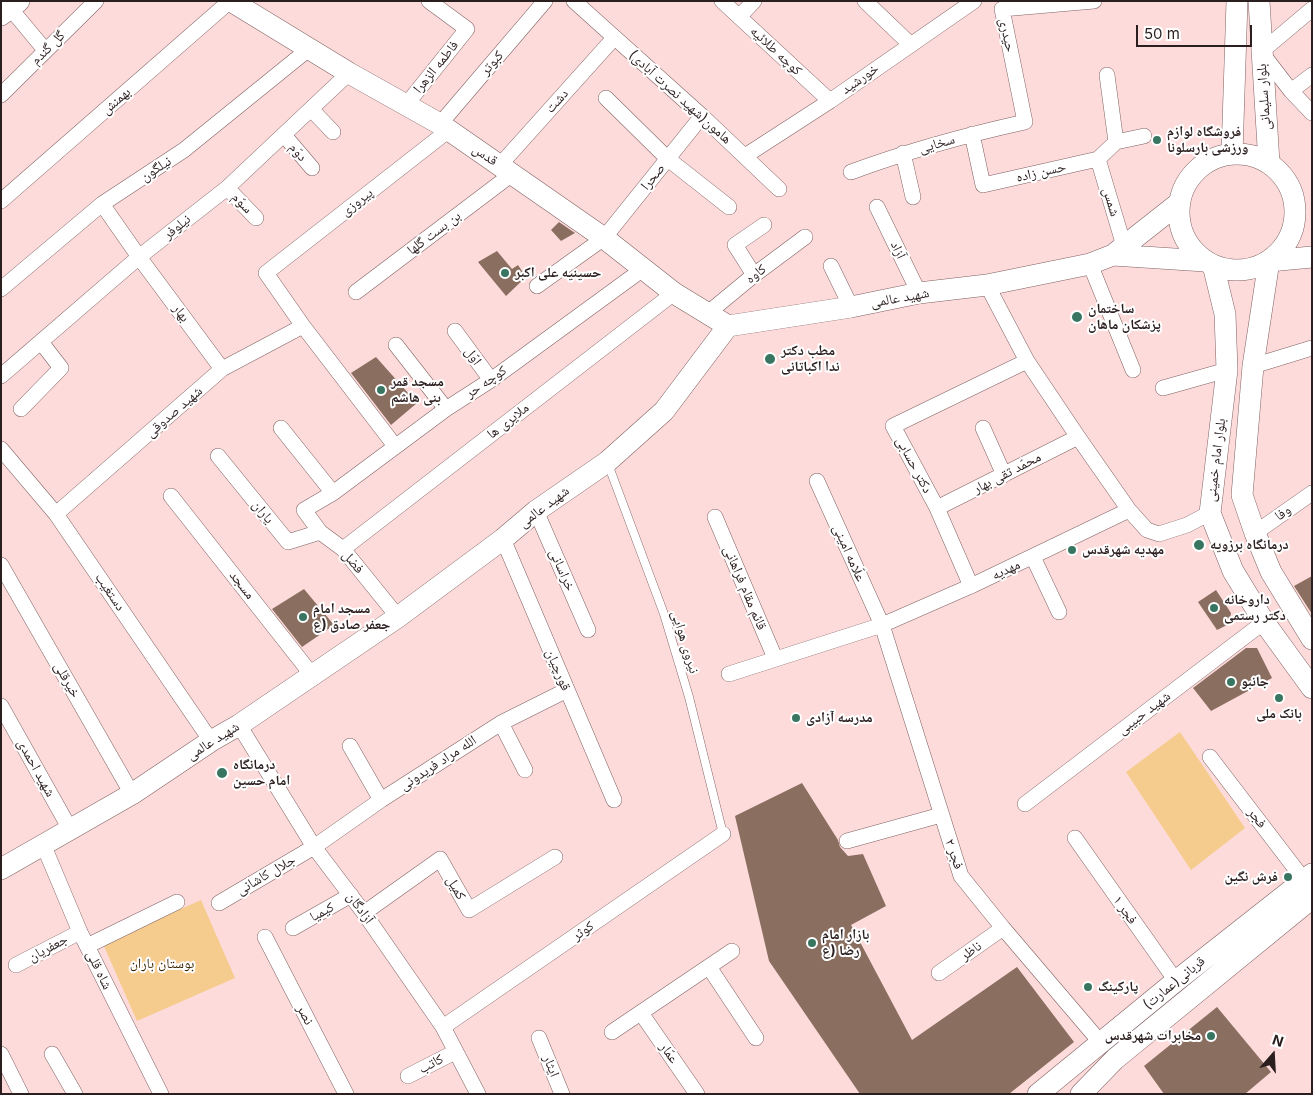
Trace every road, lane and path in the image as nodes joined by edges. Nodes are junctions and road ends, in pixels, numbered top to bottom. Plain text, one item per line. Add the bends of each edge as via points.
1 (96, 1) edge
2 (230, 1) edge
3 (429, 1) edge
4 (545, 1) edge
5 (574, 1) edge
6 (722, 1) edge
7 (754, 1) edge
8 (865, 1) edge
9 (974, 1) edge
10 (1094, 1) edge
11 (1237, 1) edge
12 (1259, 1) edge
13 (1031, 4) edge
14 (10, 8) edge
15 (1312, 9) edge
16 (739, 17) junction
17 (614, 38) junction
18 (910, 44) junction
19 (310, 48) junction
20 (45, 50) junction
21 (1261, 52) junction
22 (349, 73) junction
23 (1107, 75) dead end
24 (1312, 75) edge
25 (1290, 91) junction
26 (1, 95) edge
27 (606, 98) dead end
28 (830, 101) junction
29 (406, 105) junction
30 (311, 109) junction
31 (1312, 113) edge
32 (702, 116) junction
33 (1025, 122) joint
34 (444, 127) junction
35 (333, 132) dead end
36 (972, 134) junction
37 (284, 135) junction
38 (1144, 136) dead end
39 (1116, 142) junction
40 (903, 153) junction
41 (1232, 154) junction
42 (745, 156) junction
43 (668, 159) junction
44 (1098, 159) junction
45 (1268, 163) junction
46 (312, 168) dead end
47 (506, 170) junction
48 (851, 172) dead end
49 (227, 188) junction
50 (779, 189) dead end
51 (913, 197) dead end
52 (1, 201) edge
53 (1179, 203) junction
54 (1303, 203) edge
55 (102, 204) junction
56 (729, 207) dead end
57 (878, 207) dead end
58 (256, 218) dead end
59 (764, 225) dead end
60 (805, 237) dead end
61 (604, 238) junction
62 (1118, 250) junction
63 (140, 257) junction
64 (1312, 257) edge
65 (1269, 261) junction
66 (1209, 263) junction
67 (1090, 264) junction
68 (831, 266) dead end
69 (643, 269) junction
70 (754, 275) junction
71 (987, 285) junction
72 (537, 286) dead end
73 (1, 289) edge
74 (356, 292) dead end
75 (674, 292) junction
76 (919, 293) junction
77 (851, 307) junction
78 (708, 313) junction
79 (303, 326) junction
80 (728, 326) junction
81 (455, 331) dead end
82 (41, 342) junction
83 (396, 345) dead end
84 (1312, 348) edge
85 (1027, 361) junction
86 (1253, 366) junction
87 (222, 369) junction
88 (1133, 370) dead end
89 (1227, 370) junction
90 (1, 376) edge
91 (491, 380) junction
92 (1163, 388) dead end
93 (21, 409) dead end
94 (446, 409) junction
95 (281, 428) dead end
96 (983, 428) dead end
97 (1078, 437) junction
98 (395, 446) junction
99 (1, 449) edge
100 (218, 456) dead end
101 (607, 462) junction
102 (1004, 475) junction
103 (816, 481) dead end
104 (333, 493) junction
105 (1312, 493) edge
106 (171, 496) dead end
107 (937, 508) junction
108 (304, 510) joint
109 (1129, 510) junction
110 (536, 511) junction
111 (1210, 513) junction
112 (56, 514) junction
113 (715, 517) dead end
114 (320, 532) junction
115 (1255, 532) junction
116 (503, 539) junction
117 (343, 549) junction
118 (1033, 557) junction
119 (1, 565) edge
120 (971, 586) junction
121 (1059, 612) dead end
122 (398, 617) junction
123 (1264, 622) junction
124 (882, 625) junction
125 (588, 630) dead end
126 (1310, 632) edge
127 (776, 658) junction
128 (729, 674) dead end
129 (312, 675) junction
130 (1312, 688) edge
131 (567, 690) junction
132 (1, 706) edge
133 (501, 723) junction
134 (239, 725) junction
135 (211, 741) junction
136 (350, 746) dead end
137 (1210, 757) dead end
138 (525, 770) dead end
139 (132, 794) junction
140 (381, 800) junction
141 (614, 800) dead end
142 (1025, 804) dead end
143 (941, 815) junction
144 (70, 829) junction
145 (723, 834) joint
146 (1075, 838) dead end
147 (847, 841) dead end
148 (43, 844) junction
149 (314, 847) junction
150 (555, 857) dead end
151 (1, 869) edge
152 (1309, 884) edge
153 (351, 895) junction
154 (177, 902) dead end
155 (219, 903) dead end
156 (364, 913) junction
157 (292, 928) dead end
158 (1003, 928) junction
159 (80, 932) junction
160 (265, 937) dead end
161 (87, 946) junction
162 (732, 951) dead end
163 (16, 965) dead end
164 (709, 967) junction
165 (939, 973) dead end
166 (1176, 981) junction
167 (642, 1013) junction
168 (442, 1027) junction
169 (612, 1032) dead end
170 (539, 1038) dead end
171 (756, 1038) dead end
172 (1108, 1051) junction
173 (455, 1052) junction
174 (1, 1054) edge
175 (52, 1054) dead end
176 (408, 1076) dead end
177 (1082, 1093) edge
178 (21, 1094) edge
179 (75, 1094) edge
180 (160, 1094) edge
181 (346, 1094) edge
182 (478, 1094) edge
183 (562, 1094) edge
184 (697, 1094) edge
185 (1038, 1094) edge

1 - 20 street, گل گندم
2 - 19 main road, قدس
2 - 52 street, بهمنش
3 - 29 street, فاطمه الزهرا via 467,29
4 - 34 street, کبوتر
5 - 17 street, (شهید نصرت آبادی)هامون
6 - 16 street, کوچه طلائیه
7 - 16 street
8 - 18 street
9 - 18 street, خورشید
10 - 13 street, حیدری
11 - 41 main road, بلوار سلیمانی
12 - 21 main road, بلوار سلیمانی
13 - 33 street, حیدری via 1002,9
14 - 20 street
15 - 21 street
16 - 28 street, کوچه طلائیه
17 - 32 street, (شهید نصرت آبادی)هامون
17 - 47 street, دشت
18 - 28 street, خورشید
19 - 22 main road, قدس
19 - 55 street, نیلگون via 184,150
20 - 26 street, گل گندم
21 - 25 street
21 - 45 main road, بلوار سلیمانی
22 - 29 main road, قدس
22 - 30 street, نیلوفر
23 - 39 street
24 - 25 street
25 - 31 street
27 - 43 street
28 - 42 street, خورشید
29 - 34 main road, قدس
30 - 35 street
30 - 37 street, نیلوفر
32 - 42 street, (شهید نصرت آبادی)هامون
32 - 43 street, صحرا
33 - 36 street, سخایی
34 - 47 main road, قدس
34 - 79 street, پیروزی via 266,274
36 - 40 street, سخایی
36 - 44 street, حسن زاده via 983,185
37 - 46 street, دوّم
37 - 49 street, نیلوفر
38 - 39 street
39 - 44 street
40 - 48 street, سخایی
40 - 51 street
41 - 45 main road via 1251,155
41 - 53 main road via 1203,164 1192,175
42 - 50 street, (شهید نصرت آبادی)هامون
43 - 56 street
43 - 61 street, صحرا
44 - 62 street, شمس
45 - 54 main road
47 - 61 main road, قدس
47 - 74 street, بن بست گلها
49 - 58 street, سوّم
49 - 63 street, نیلوفر
53 - 62 main road, شهید عالمی
53 - 66 main road via 1179,220 1184,236 1192,250
54 - 65 main road via 1287,242
55 - 63 street, بهار
55 - 73 street, نیلگون
57 - 76 street, آزاد
59 - 70 street via 735,245
60 - 70 street, کاوه
61 - 69 main road, قدس
61 - 72 street, صحرا
62 - 66 main road, شهید عالمی
62 - 67 main road, شهید عالمی
63 - 82 street, نیلوفر
63 - 87 street, بهار
64 - 65 main road
65 - 66 main road via 1251,268 1232,270
65 - 86 main road, بلوار امام خمینی
66 - 89 main road, بلوار امام خمینی via 1225,314
67 - 71 main road, شهید عالمی
67 - 88 street
68 - 77 street
69 - 75 main road, قدس
69 - 91 street, کوچه حر
70 - 78 street, کاوه
71 - 76 main road, شهید عالمی
71 - 85 street
75 - 78 main road, قدس
75 - 117 street, ملایری ها
76 - 77 main road, شهید عالمی
77 - 80 main road, شهید عالمی
78 - 80 main road, قدس
79 - 87 street, شهید صدوقی
79 - 98 street
80 - 101 main road, شهید عالمی via 664,411
81 - 91 street, اوّل
82 - 90 street, نیلوفر
82 - 93 street via 61,368
83 - 94 street
84 - 86 street
85 - 97 street
85 - 107 street, دکتر حسابی via 893,426
86 - 115 main road, بلوار امام خمینی via 1242,494
87 - 112 street, شهید صدوقی
89 - 92 street
89 - 111 main road, بلوار امام خمینی
91 - 94 street, کوچه حر
94 - 98 street, کوچه حر
95 - 104 street
96 - 102 street
97 - 102 street, محمّد تقی بهار
97 - 109 street
98 - 104 street, کوچه حر
99 - 112 street, دستغیب
100 - 114 street, یاران via 288,542
101 - 110 main road, شهید عالمی
101 - 145 lane, نیروی هوایی via 664,614 689,697
102 - 107 street, محمّد تقی بهار
103 - 124 street, علّامه امینی
104 - 108 street, کوچه حر
105 - 115 street, وفا
106 - 129 street, مسجد
107 - 120 street, دکتر حسابی
108 - 114 street, فضل
109 - 111 street via 1147,530 1159,534
109 - 118 street, مهدیه
110 - 116 main road, شهید عالمی
110 - 125 street, خراسانی
111 - 123 main road, بلوار امام خمینی via 1233,571
112 - 135 street, دستغیب
113 - 127 street, قائم مقام فراهانی
114 - 117 street, فضل
115 - 126 main road, بلوار امام خمینی via 1271,572
116 - 122 main road, شهید عالمی
116 - 131 street, قورچیان
117 - 122 street, فضل
118 - 120 street, مهدیه
118 - 121 street
119 - 139 street, خیرقلی
120 - 124 street, مهدیه
122 - 129 main road, شهید عالمی
123 - 130 main road, بلوار امام خمینی
123 - 142 street, شهید حبیبی
124 - 127 street, مهدیه
124 - 143 street, فجر ۲
127 - 128 street, مهدیه
129 - 134 main road, شهید عالمی
131 - 133 street, الله مراد فریدونی
131 - 141 street, قورچیان
132 - 144 street, شهید احمدی
133 - 138 street
133 - 140 street, الله مراد فریدونی
134 - 135 main road, شهید عالمی
134 - 149 street, آزادگان
135 - 139 main road, شهید عالمی
136 - 140 street
137 - 152 street, فجر
139 - 144 main road, شهید عالمی
140 - 149 street, الله مراد فریدونی
143 - 147 street
143 - 158 street, فجر ۲ via 961,876
144 - 148 main road, شهید عالمی
145 - 168 street, کوثر
146 - 166 street, فجر ۱
148 - 151 main road, شهید عالمی
148 - 159 street, شاه قلی
149 - 153 street, آزادگان
149 - 155 street, جلال کاشانی
150 - 156 street, کمیل via 469,910 440,860
152 - 166 main road, (عمارت)قربانی
152 - 172 main road, (عمارت)قربانی
153 - 156 street, آزادگان
153 - 157 street, کیمیا
154 - 161 street
156 - 168 street, آزادگان
158 - 165 street, ناظر
158 - 172 street, فجر ۲
159 - 161 street, شاه قلی
159 - 163 street, جعفریان
160 - 181 street, نصر
161 - 180 street, شاه قلی
162 - 164 street
164 - 167 street
164 - 171 street
166 - 172 main road, (عمارت)قربانی
167 - 169 street
167 - 184 street, عمّار
168 - 173 street, آزادگان
170 - 183 street, ایثار
172 - 177 main road, (عمارت)قربانی
172 - 185 main road, (عمارت)قربانی
173 - 176 street, کاتب
173 - 182 street, آزادگان
174 - 178 street
175 - 179 street

